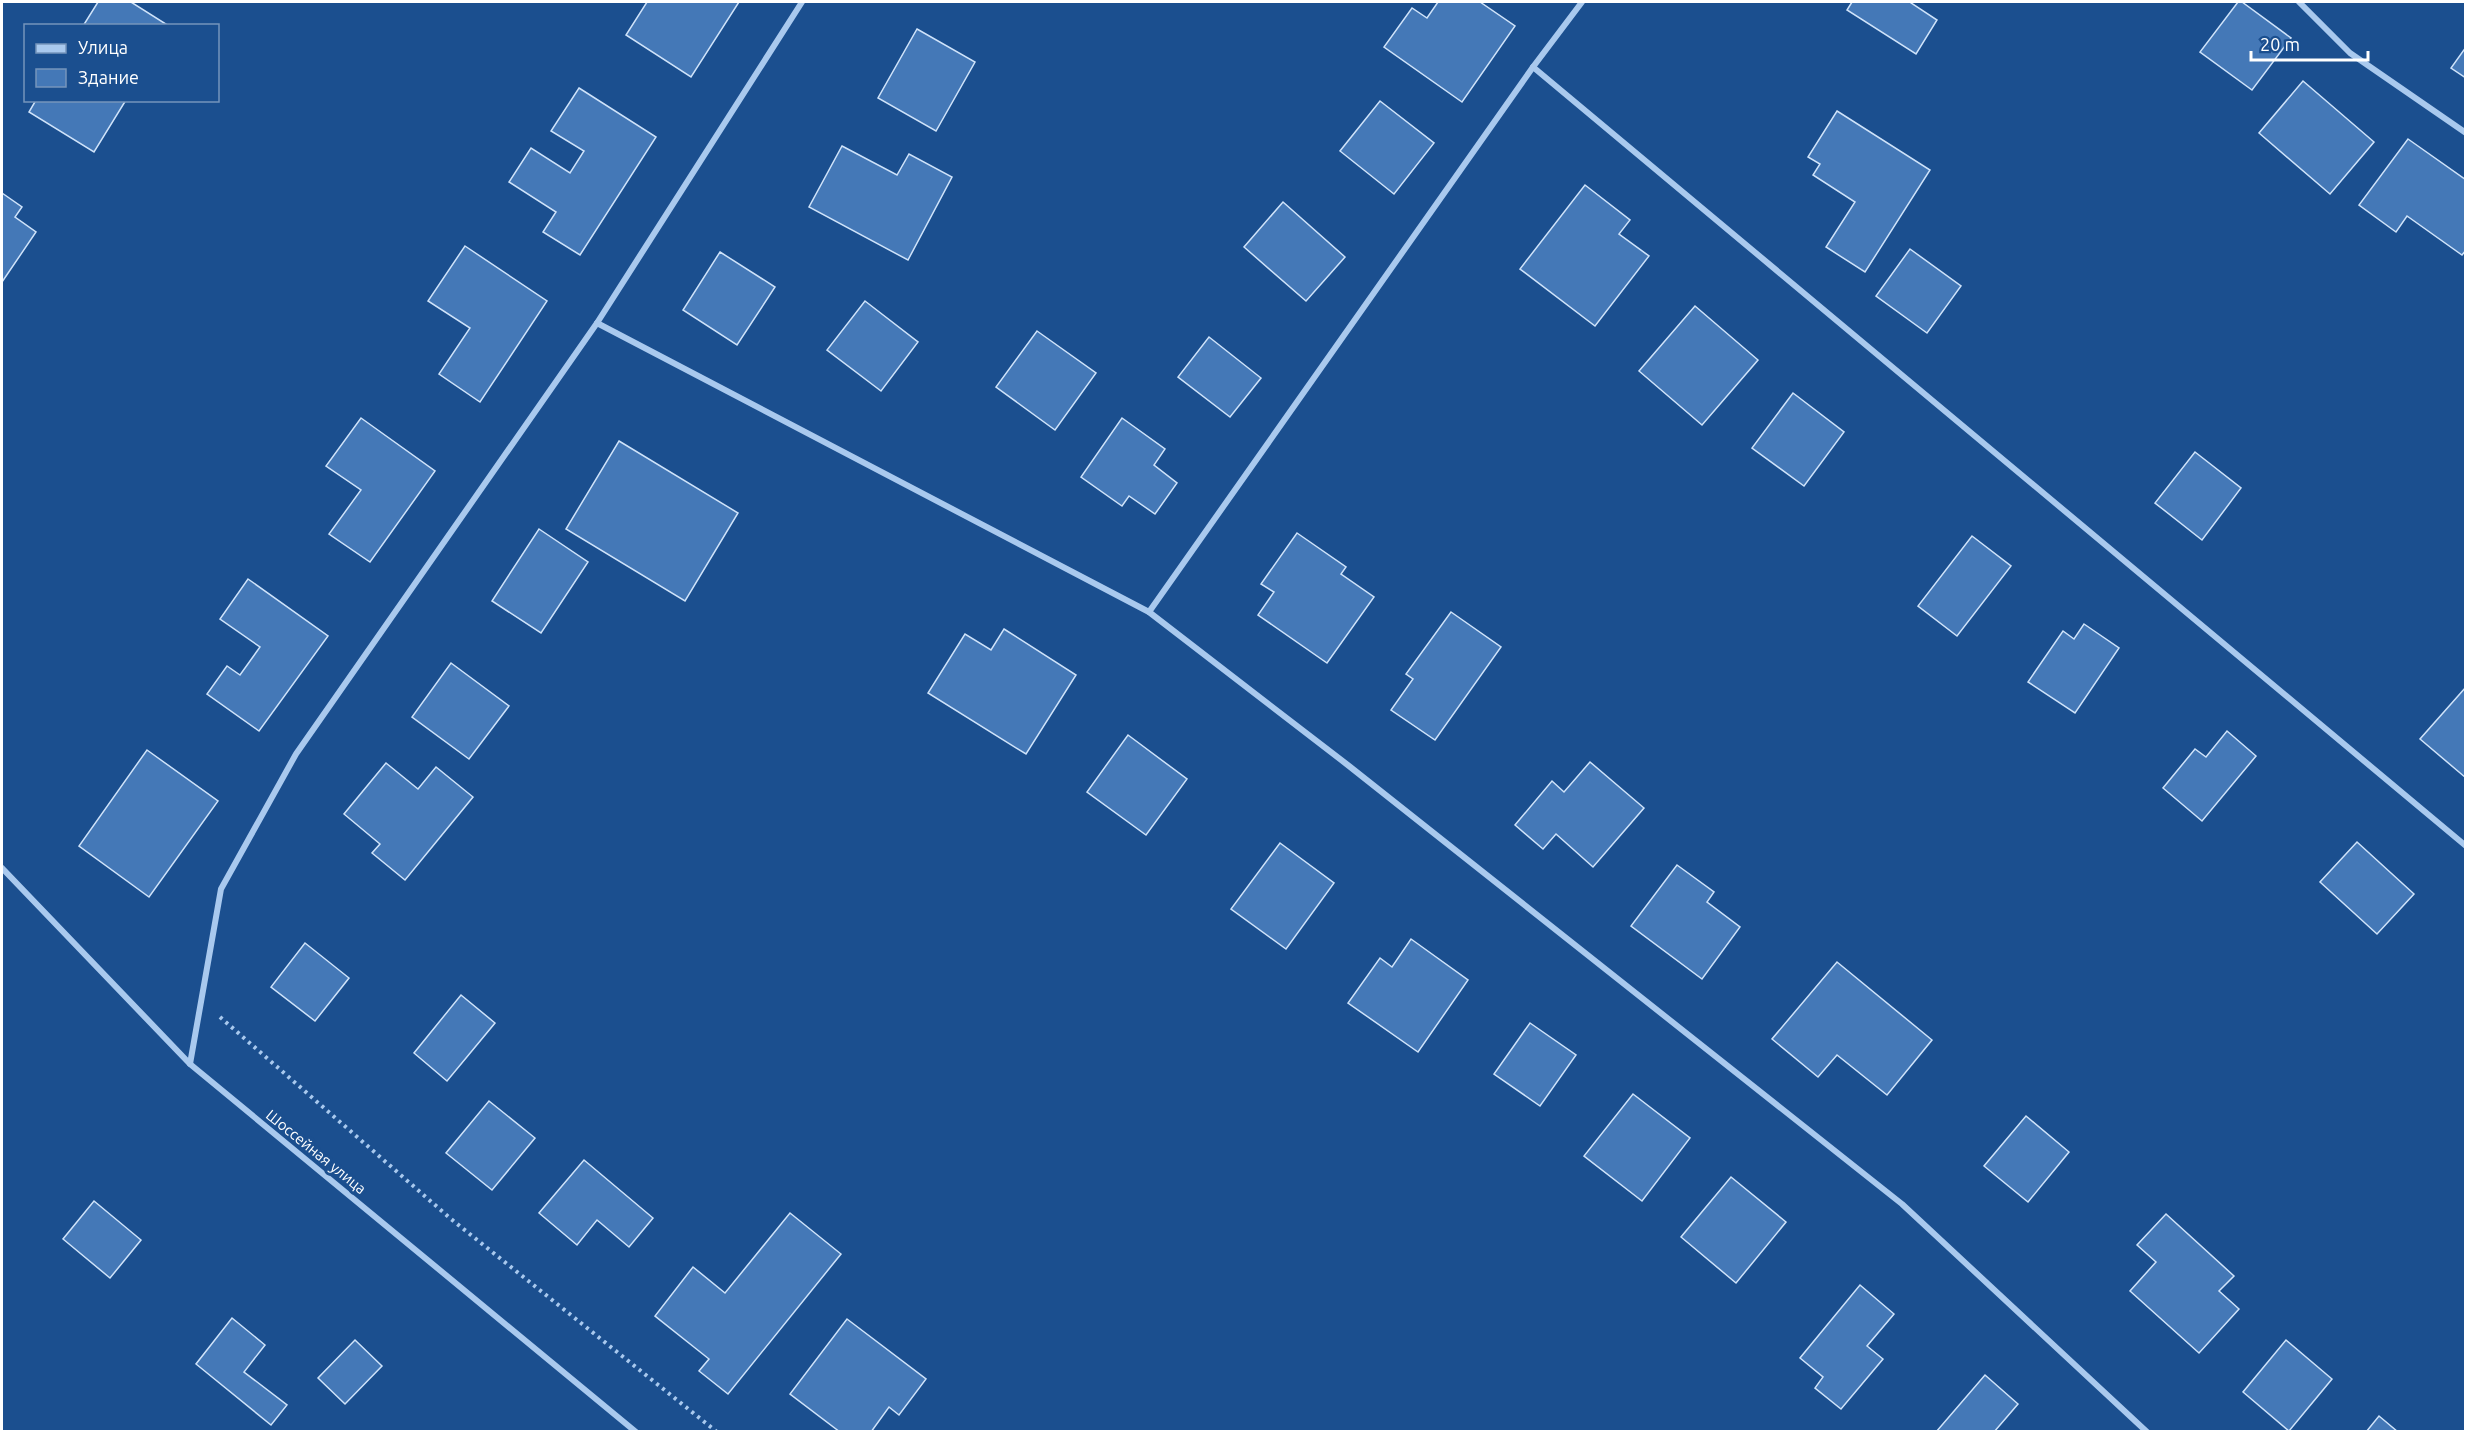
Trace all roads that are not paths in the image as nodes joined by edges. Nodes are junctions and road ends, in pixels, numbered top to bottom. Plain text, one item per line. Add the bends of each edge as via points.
1 (802, 2) edge
2 (1582, 2) edge
3 (2299, 2) edge
4 (1533, 67) junction
5 (2466, 134) edge
6 (597, 323) junction
7 (1149, 612) junction
8 (2466, 846) edge
9 (2, 868) edge
10 (190, 1064) junction
11 (636, 1431) edge
12 (2147, 1431) edge

1 - 6 street
2 - 4 street
3 - 5 street via 2350,53
4 - 7 street
4 - 8 street
6 - 7 street
6 - 10 street via 296,754 221,889
7 - 12 street via 1902,1204
9 - 10 street, Шоссейная улица
10 - 11 street, Шоссейная улица

